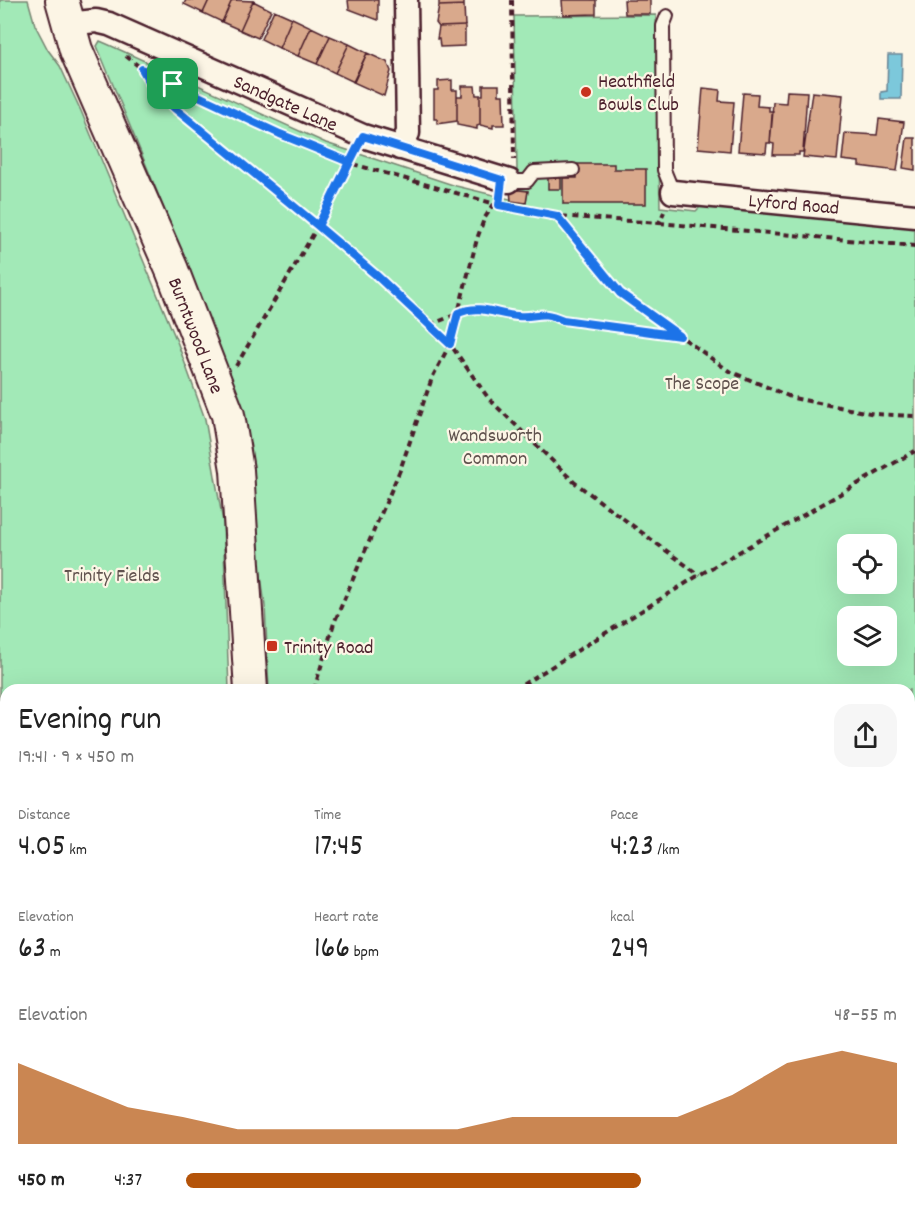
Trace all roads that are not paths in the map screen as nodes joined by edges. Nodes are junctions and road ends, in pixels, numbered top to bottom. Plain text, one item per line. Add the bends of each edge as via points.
1 (406, 0) edge
2 (64, 12) edge
3 (667, 16) dead end
4 (400, 148) junction
5 (573, 170) dead end
6 (505, 181) joint
7 (673, 192) joint
8 (915, 216) edge
9 (250, 684) edge

1 - 4 street via 408,133
2 - 4 street, Sandgate Lane via 109,24 363,136
2 - 9 main road, Burntwood Lane via 172,270 233,435
3 - 7 lane via 663,26 664,171
4 - 6 street, Sandgate Lane
5 - 6 lane via 534,172 528,181
7 - 8 street, Lyford Road

